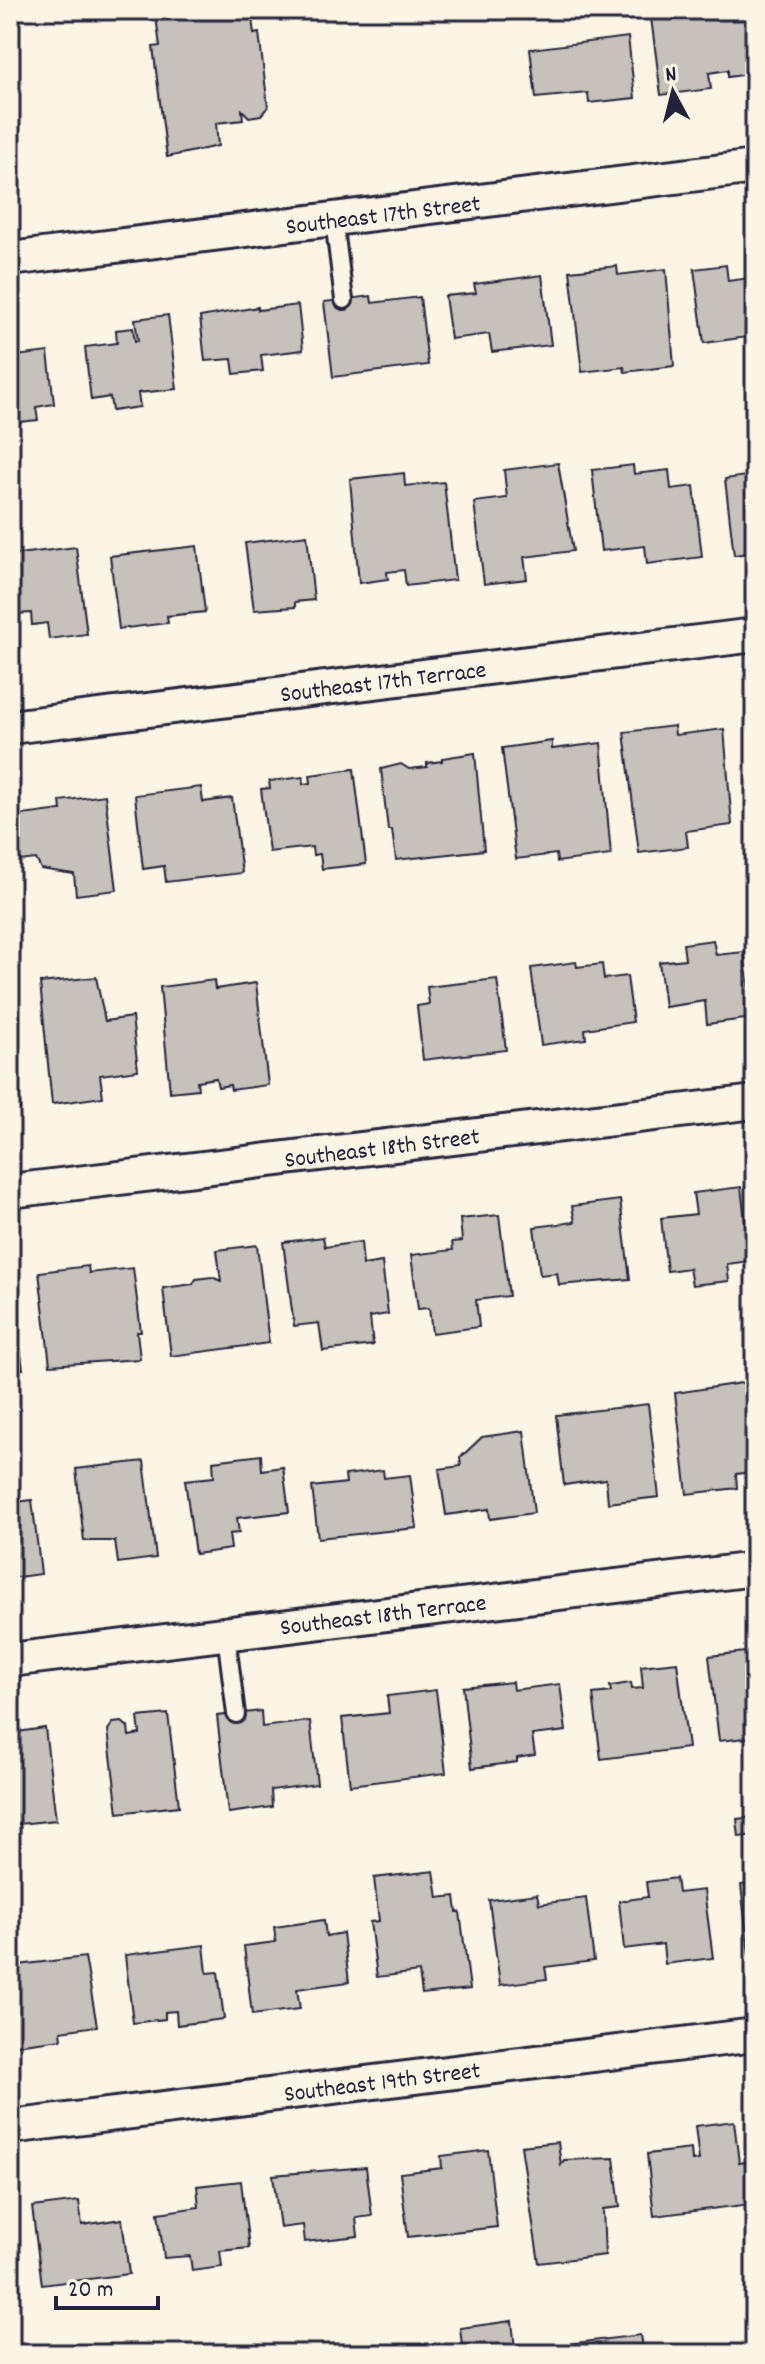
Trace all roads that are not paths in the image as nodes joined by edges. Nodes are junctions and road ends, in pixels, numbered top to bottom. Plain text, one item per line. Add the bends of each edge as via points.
1 (755, 167) edge
2 (334, 220) junction
3 (10, 259) edge
4 (344, 300) dead end
5 (755, 635) edge
6 (10, 727) edge
7 (755, 1102) edge
8 (10, 1191) edge
9 (755, 1569) edge
10 (226, 1634) junction
11 (10, 1660) edge
12 (236, 1714) dead end
13 (755, 2035) edge
14 (10, 2127) edge

1 - 2 street, Southeast 17th Street
2 - 3 street, Southeast 17th Street
2 - 4 lane
5 - 6 street, Southeast 17th Terrace
7 - 8 street, Southeast 18th Street
9 - 10 street, Southeast 18th Terrace
10 - 11 street, Southeast 18th Terrace
10 - 12 lane
13 - 14 street, Southeast 19th Street

